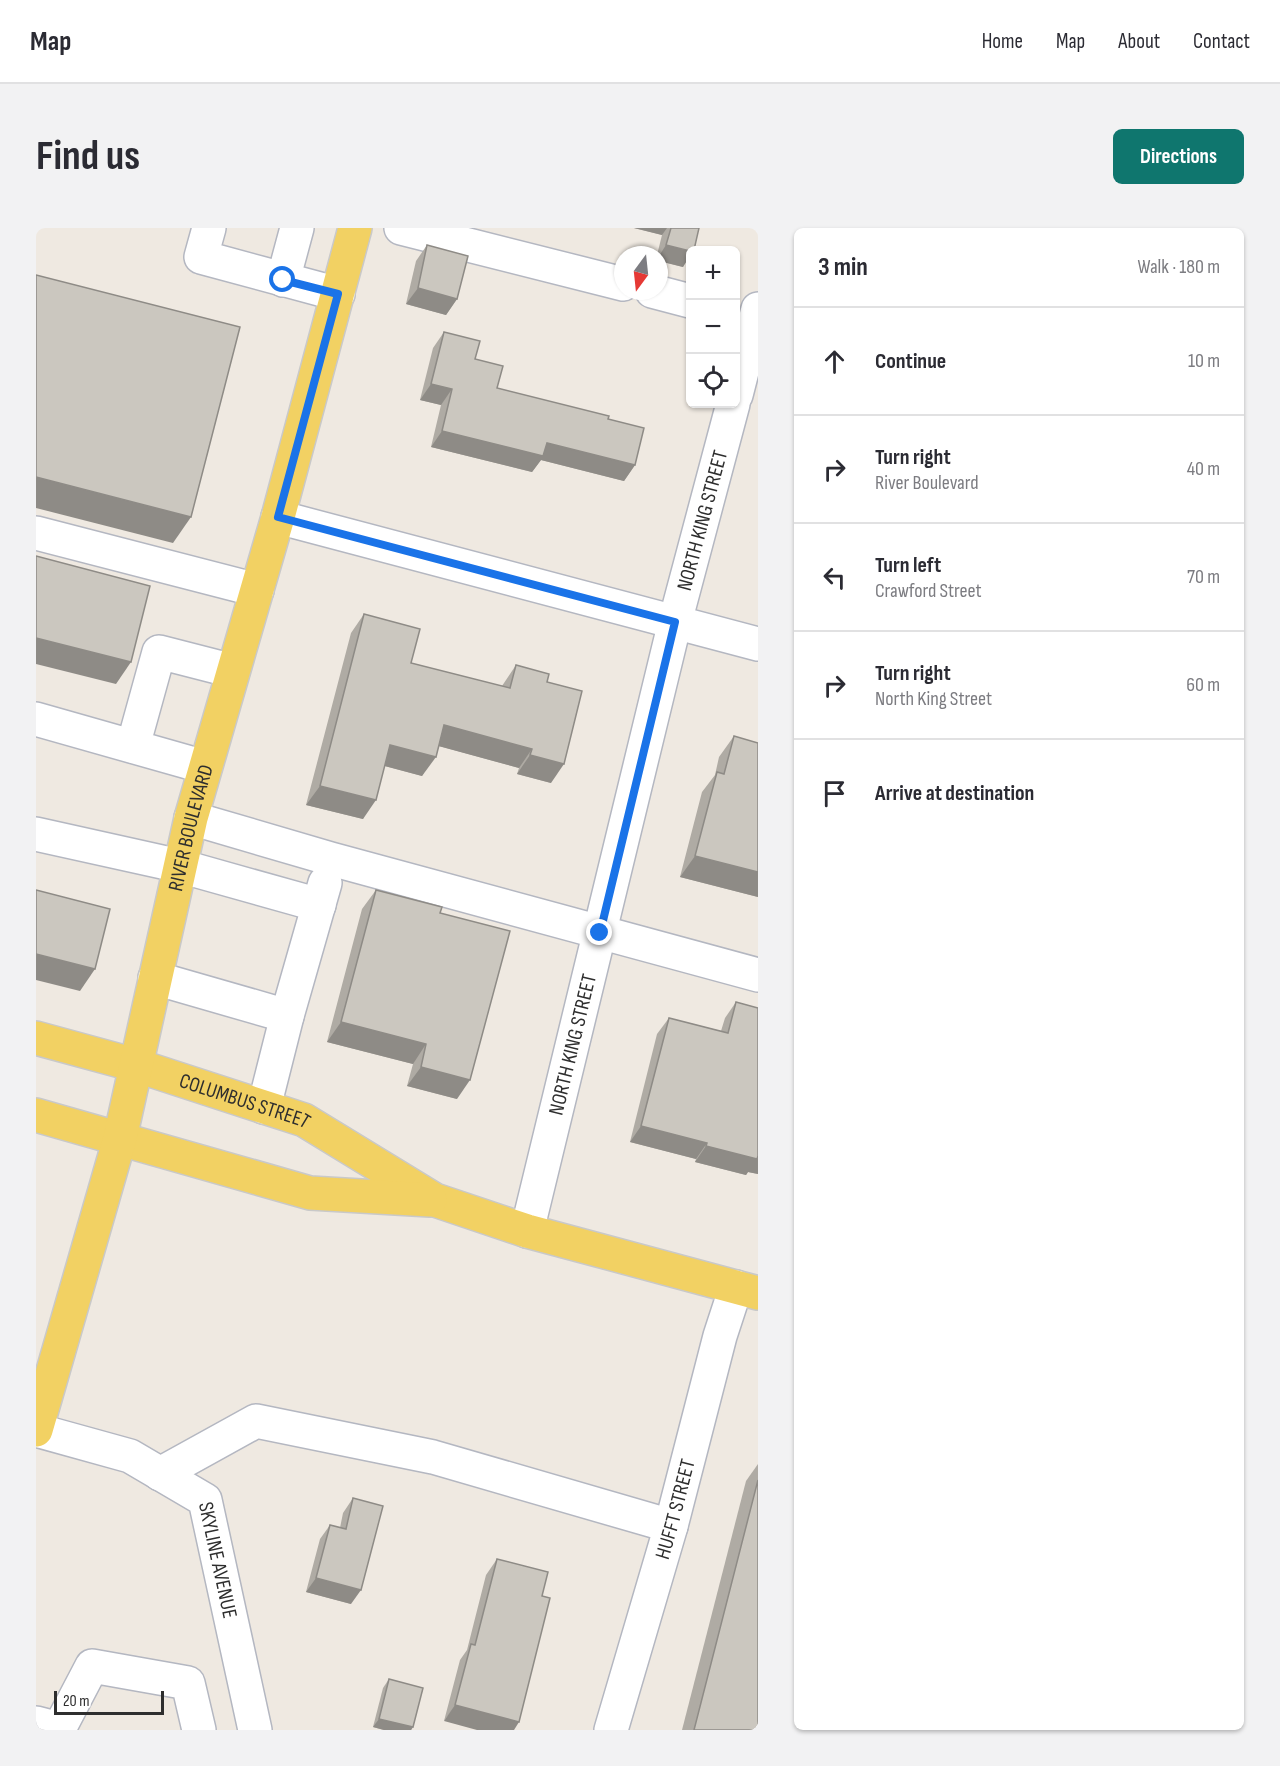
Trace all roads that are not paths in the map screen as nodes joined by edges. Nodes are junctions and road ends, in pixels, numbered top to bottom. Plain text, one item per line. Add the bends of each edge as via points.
1 (209, 228) edge
2 (297, 228) edge
3 (355, 228) edge
4 (401, 228) edge
5 (283, 280) junction
6 (614, 282) edge
7 (338, 294) junction
8 (668, 295) edge
9 (686, 300) edge
10 (752, 314) edge
11 (740, 370) edge
12 (732, 408) edge
13 (278, 517) junction
14 (36, 533) edge
15 (257, 590) junction
16 (675, 622) junction
17 (758, 644) edge
18 (233, 671) junction
19 (36, 719) edge
20 (133, 746) junction
21 (206, 767) junction
22 (191, 818) junction
23 (36, 834) edge
24 (332, 860) junction
25 (180, 866) junction
26 (319, 905) junction
27 (600, 933) junction
28 (758, 975) edge
29 (155, 978) junction
30 (287, 1016) junction
31 (36, 1038) edge
32 (135, 1065) junction
33 (264, 1107) junction
34 (36, 1115) edge
35 (120, 1138) junction
36 (435, 1200) junction
37 (527, 1231) junction
38 (747, 1290) edge
39 (36, 1430) edge
40 (160, 1474) junction
41 (670, 1526) junction
42 (54, 1728) edge
43 (199, 1730) edge
44 (255, 1730) edge
45 (611, 1730) edge

1 - 5 street via 201,257
2 - 5 street
3 - 7 main road, RIVER BOULEVARD
4 - 6 street
5 - 7 street
7 - 13 main road, RIVER BOULEVARD
8 - 9 street
10 - 11 street
12 - 16 street, NORTH KING STREET
13 - 15 main road, RIVER BOULEVARD
13 - 16 street
14 - 15 street
15 - 18 main road, RIVER BOULEVARD
16 - 17 street
16 - 27 street, NORTH KING STREET
18 - 20 street via 159,652
18 - 21 main road, RIVER BOULEVARD
19 - 20 street
20 - 21 street
21 - 22 main road, RIVER BOULEVARD
22 - 24 street
22 - 25 main road, RIVER BOULEVARD
23 - 25 street
24 - 26 street
24 - 27 street
25 - 26 street
25 - 29 main road, RIVER BOULEVARD
26 - 30 street
27 - 28 street
27 - 37 street, NORTH KING STREET
29 - 30 street
29 - 32 main road, RIVER BOULEVARD
30 - 33 street
31 - 32 main road, COLUMBUS STREET
32 - 33 main road, COLUMBUS STREET
32 - 35 main road, RIVER BOULEVARD
33 - 36 main road, COLUMBUS STREET via 304,1120
34 - 35 main road, COLUMBUS STREET
35 - 36 main road, COLUMBUS STREET via 310,1193
35 - 39 main road, RIVER BOULEVARD
36 - 37 main road, COLUMBUS STREET
37 - 38 main road, COLUMBUS STREET
38 - 41 street, HUFFT STREET via 720,1336
39 - 40 street, SKYLINE AVENUE via 130,1456
40 - 41 street via 256,1420 433,1456
40 - 44 street, SKYLINE AVENUE via 205,1500
41 - 45 street, HUFFT STREET
42 - 43 street via 92,1666 188,1683

